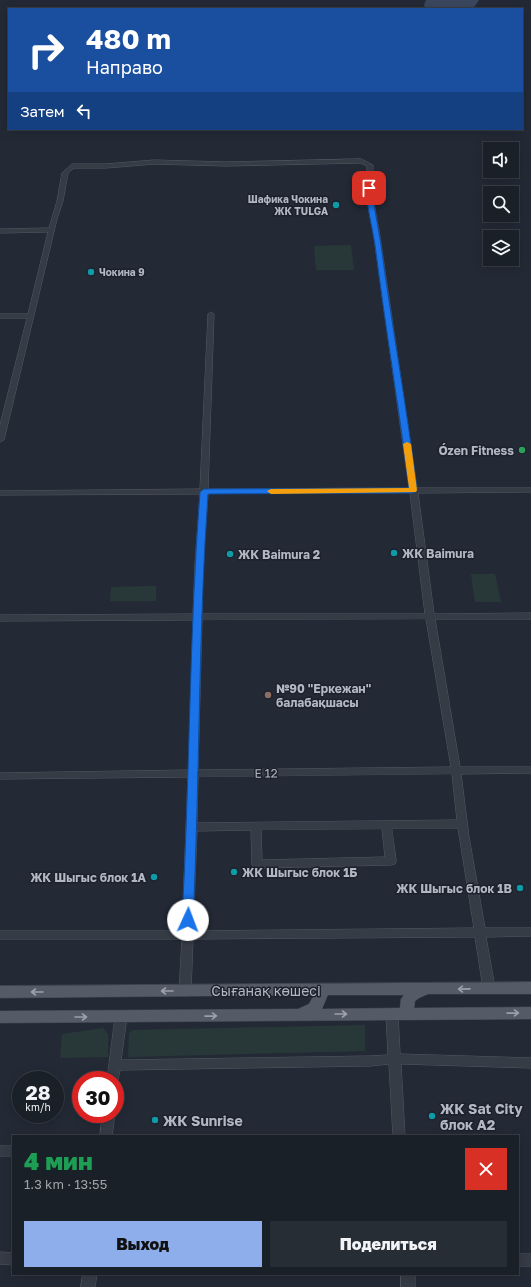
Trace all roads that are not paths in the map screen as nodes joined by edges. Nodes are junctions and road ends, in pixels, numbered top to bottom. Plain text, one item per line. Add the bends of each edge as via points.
1 (51, 230) junction
2 (0, 231) edge
3 (211, 314) dead end
4 (0, 316) edge
5 (31, 316) junction
6 (3, 417) edge
7 (0, 440) edge
8 (413, 490) junction
9 (531, 490) edge
10 (204, 492) junction
11 (0, 493) edge
12 (430, 616) junction
13 (531, 616) edge
14 (0, 618) edge
15 (198, 618) junction
16 (456, 770) junction
17 (531, 770) edge
18 (193, 774) junction
19 (0, 776) edge
20 (463, 824) junction
21 (387, 825) junction
22 (192, 827) junction
23 (256, 827) junction
24 (531, 932) edge
25 (479, 933) junction
26 (187, 934) junction
27 (0, 936) edge
28 (488, 988) junction
29 (531, 988) edge
30 (321, 990) junction
31 (432, 990) junction
32 (185, 991) junction
33 (0, 992) edge
34 (531, 1012) edge
35 (392, 1014) junction
36 (408, 1014) junction
37 (296, 1015) junction
38 (0, 1017) edge
39 (121, 1017) junction
40 (394, 1060) junction
41 (531, 1063) edge
42 (115, 1065) junction
43 (114, 1071) edge
44 (108, 1123) edge
45 (106, 1135) edge
46 (399, 1135) edge
47 (0, 1151) edge
48 (12, 1151) edge
49 (0, 1258) edge
50 (12, 1259) edge
51 (519, 1260) edge
52 (531, 1260) edge
53 (90, 1275) edge
54 (408, 1275) edge
55 (88, 1287) edge
56 (408, 1287) edge

1 - 2 street
1 - 5 street
1 - 8 street via 65,173 72,166 154,162 226,164 361,161 370,165 371,210 404,413
3 - 10 street
4 - 5 street
5 - 6 street
6 - 7 street
8 - 9 street
8 - 10 street
8 - 12 street
10 - 11 street
10 - 15 street
12 - 13 street
12 - 15 street
12 - 16 street
14 - 15 street
15 - 18 street
16 - 17 street, E 12
16 - 18 street, E 12
16 - 20 street
18 - 19 street, E 12
18 - 22 street
20 - 21 street
20 - 25 street
21 - 23 street
21 - 23 street via 391,861 257,864
22 - 23 street
22 - 26 street
24 - 25 street
25 - 26 street
25 - 28 street
26 - 27 street
26 - 32 street
28 - 29 main road, Сығанақ көшесі
28 -> 31 main road, Сығанақ көшесі
30 - 31 main road, Сығанақ көшесі
30 - 32 main road, Сығанақ көшесі
30 - 37 main road via 318,1004 311,1011
31 - 36 main road via 415,993 408,999
32 -> 33 main road, Сығанақ көшесі
36 -> 34 main road, Сығанақ көшесі
35 - 36 main road, Сығанақ көшесі
37 -> 35 main road, Сығанақ көшесі
35 - 40 street
39 -> 37 main road, Сығанақ көшесі
38 -> 39 main road, Сығанақ көшесі
39 - 42 street
40 - 41 street
40 - 42 street
40 - 46 street
42 - 43 street
44 - 45 street
47 - 48 street
49 - 50 street
51 - 52 street
53 - 55 street
54 - 56 street

